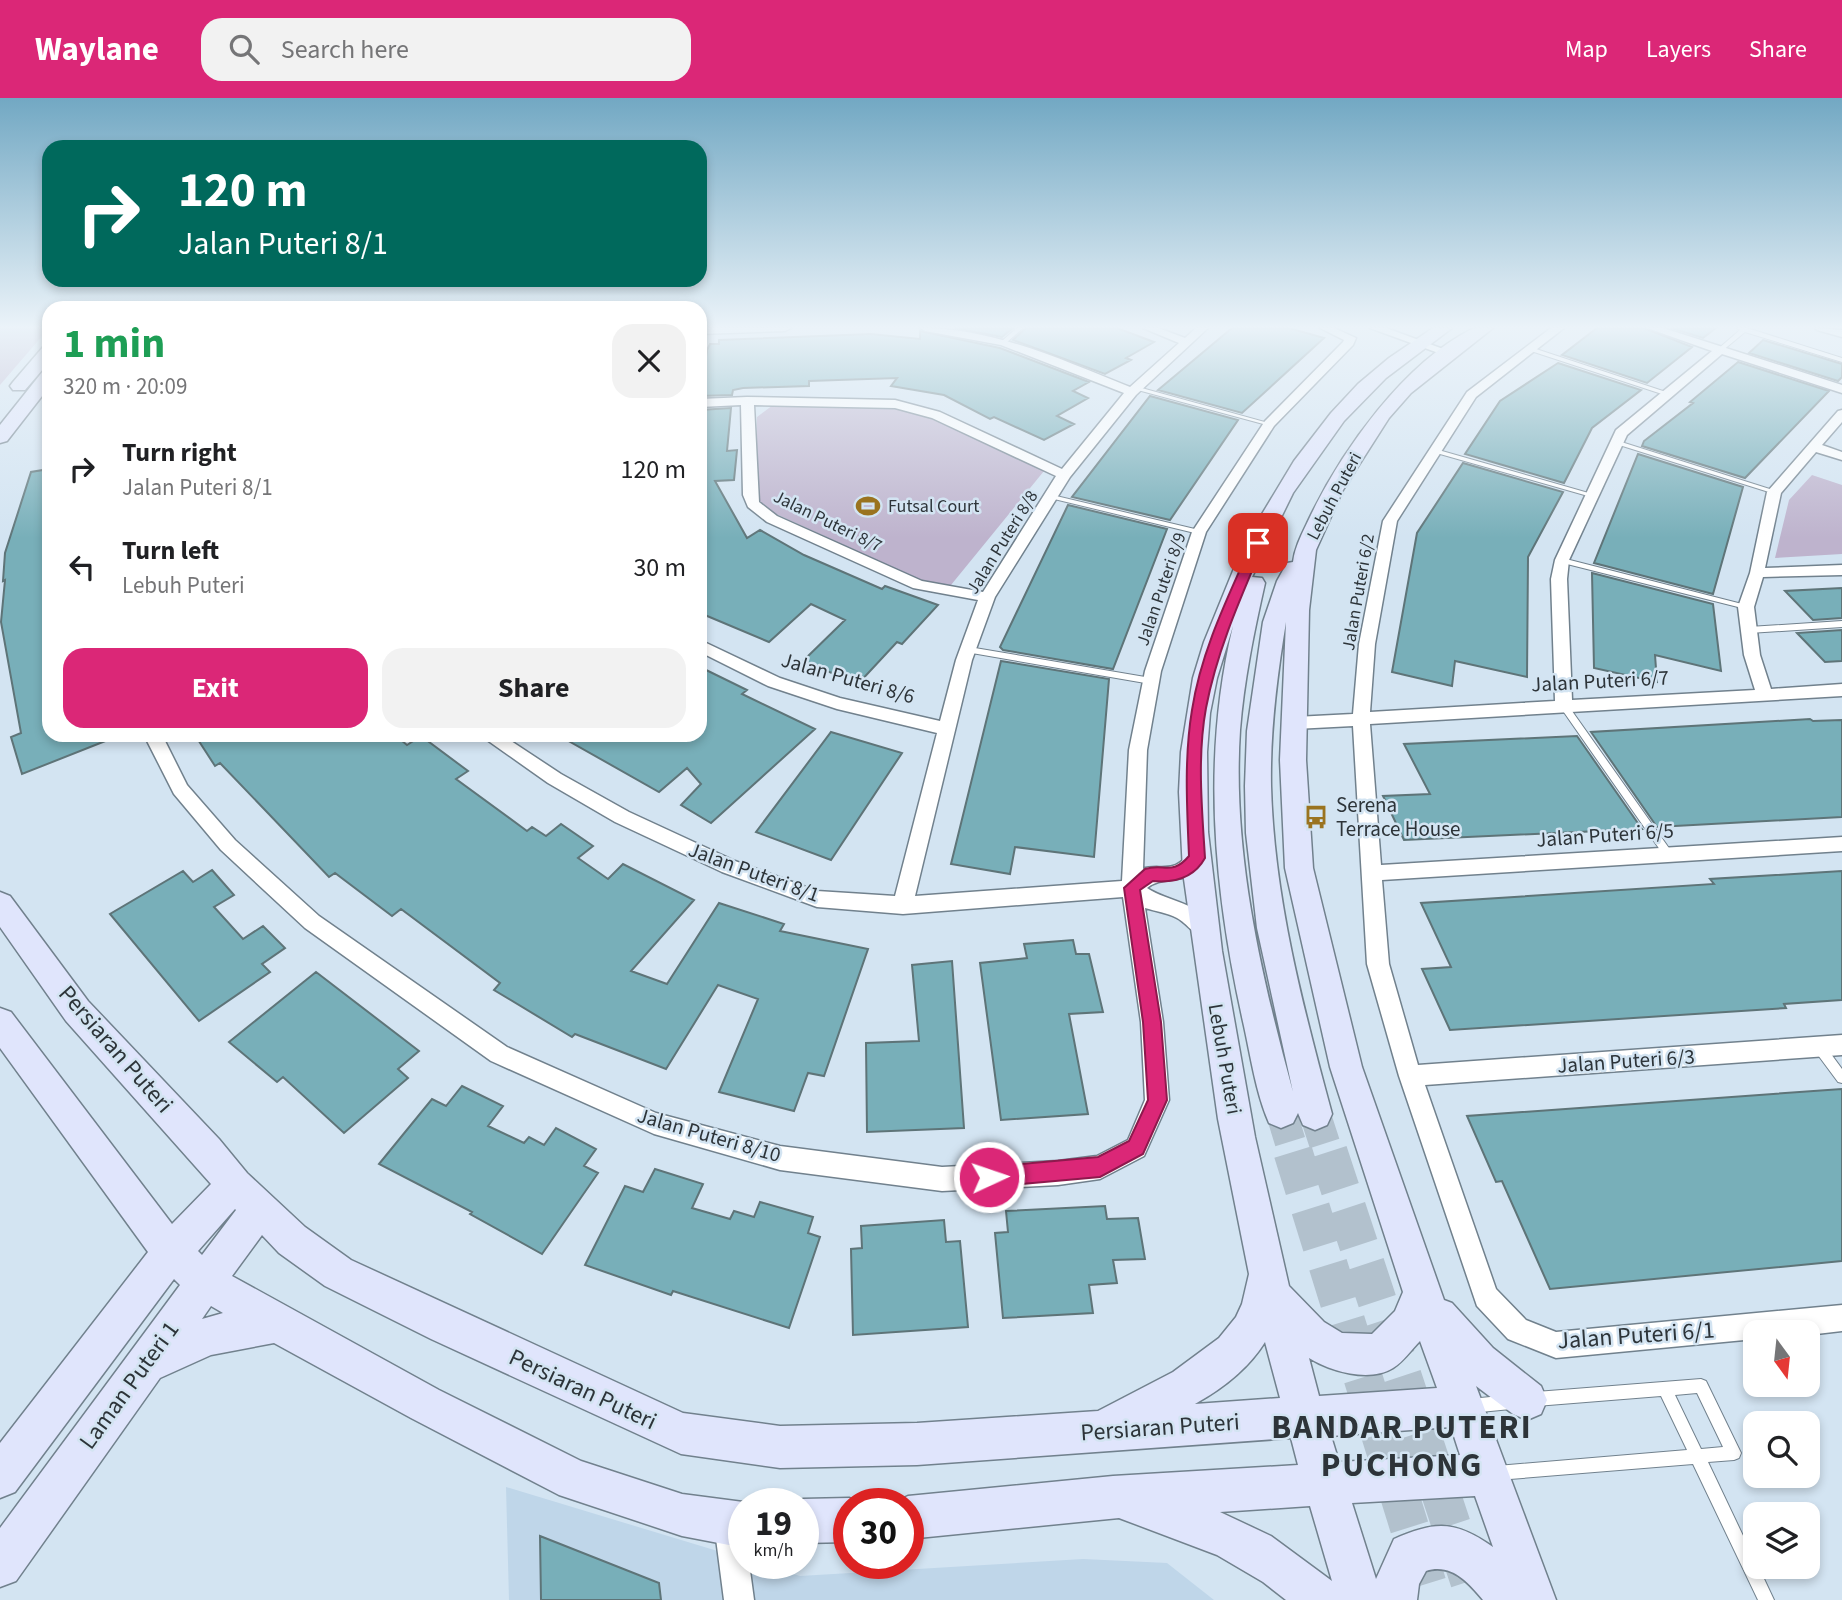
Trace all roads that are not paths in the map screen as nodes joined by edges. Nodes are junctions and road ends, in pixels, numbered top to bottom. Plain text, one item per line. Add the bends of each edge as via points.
1 (31, 398) edge
2 (1127, 398) edge
3 (1166, 398) edge
4 (1295, 398) edge
5 (1355, 398) edge
6 (1397, 398) edge
7 (1470, 398) edge
8 (1662, 398) edge
9 (747, 401) junction
10 (707, 403) edge
11 (1842, 414) edge
12 (1269, 424) junction
13 (0, 437) edge
14 (1615, 442) junction
15 (1813, 446) junction
16 (1435, 451) junction
17 (1842, 456) edge
18 (1064, 475) junction
19 (1774, 492) junction
20 (1590, 495) junction
21 (1052, 497) junction
22 (1271, 518) junction
23 (1199, 533) junction
24 (1305, 550) junction
25 (1562, 560) junction
26 (1842, 570) edge
27 (1756, 573) junction
28 (987, 597) junction
29 (1746, 607) junction
30 (1842, 624) edge
31 (1749, 630) junction
32 (707, 648) edge
33 (969, 650) junction
34 (1151, 681) junction
35 (1842, 690) edge
36 (1765, 695) junction
37 (1564, 706) junction
38 (1361, 719) junction
39 (1295, 723) junction
40 (947, 729) junction
41 (156, 742) edge
42 (499, 742) edge
43 (1842, 844) edge
44 (1668, 854) junction
45 (1197, 858) junction
46 (1371, 873) junction
47 (1132, 888) junction
48 (903, 906) junction
49 (2, 911) edge
50 (1203, 928) junction
51 (0, 1022) edge
52 (1842, 1045) edge
53 (1819, 1047) junction
54 (1410, 1076) junction
55 (1842, 1078) edge
56 (1281, 1112) tunnel mouth
57 (1315, 1114) tunnel mouth
58 (247, 1196) junction
59 (171, 1252) junction
60 (204, 1281) junction
61 (1270, 1281) junction
62 (1422, 1291) junction
63 (1842, 1318) edge
64 (278, 1323) junction
65 (1517, 1330) joint
66 (142, 1367) junction
67 (1665, 1389) junction
68 (1527, 1400) junction
69 (1463, 1406) junction
70 (1304, 1417) junction
71 (1098, 1431) junction
72 (1697, 1456) junction
73 (1488, 1474) junction
74 (0, 1477) edge
75 (1323, 1484) junction
76 (1113, 1497) junction
77 (924, 1516) edge
78 (728, 1522) edge
79 (0, 1565) edge
80 (738, 1579) edge
81 (739, 1600) edge
82 (1320, 1600) edge
83 (1360, 1600) edge
84 (1395, 1600) edge
85 (1512, 1600) edge
86 (1534, 1600) edge
87 (1766, 1600) edge

1 - 13 main road
2 - 18 street, Jalan Puteri 8/8
3 - 12 lane
4 - 12 street, Jalan Puteri 8/9
5 - 22 main road, Lebuh Puteri via 1294,475
6 - 24 main road, Lebuh Puteri via 1333,490
7 - 16 street, Jalan Puteri 6/2
8 - 14 street
9 - 10 street
9 - 18 street via 895,404 936,415
9 - 28 street, Jalan Puteri 8/7 via 753,504 772,519 918,585
11 - 15 street
12 - 23 street, Jalan Puteri 8/9
14 - 19 lane
14 - 20 street
15 - 17 street
15 - 19 street
16 - 20 lane
16 - 38 street, Jalan Puteri 6/2 via 1390,521 1367,644
18 - 21 street, Jalan Puteri 8/8
19 - 27 street
20 - 25 street
21 - 23 lane
21 - 28 street, Jalan Puteri 8/8
22 - 45 main road, Lebuh Puteri via 1217,638 1199,710 1194,796
22 - 56 main road, Lebuh Puteri via 1233,679 1227,753 1228,831 1255,1010
23 - 34 street, Jalan Puteri 8/9
24 - 39 main road, Lebuh Puteri via 1298,610
24 - 57 main road, Lebuh Puteri via 1282,590 1271,638 1258,781 1270,918 1286,1006
25 - 29 lane
25 - 37 street
26 - 27 street
27 - 29 street
28 - 33 street, Jalan Puteri 8/8
29 - 31 street
30 - 31 lane
31 - 36 street
32 - 40 street, Jalan Puteri 8/6 via 774,682 837,703
33 - 34 lane
33 - 40 street, Jalan Puteri 8/8
34 - 47 street, Jalan Puteri 8/9 via 1138,750
35 - 36 street, Jalan Puteri 6/7
36 - 37 street, Jalan Puteri 6/7
37 - 38 street, Jalan Puteri 6/7
37 - 44 lane
38 - 39 street, Jalan Puteri 6/7
38 - 46 street, Jalan Puteri 6/2
39 - 62 main road, Lebuh Puteri via 1299,868 1310,921 1346,1067
40 - 48 street, Jalan Puteri 8/8
41 - 47 street, Jalan Puteri 8/10 via 188,799 228,845 312,922 499,1054 654,1123 780,1158 942,1179 1100,1167 1136,1148 1157,1100 1152,1022
42 - 48 street, Jalan Puteri 8/1 via 636,825 727,866 821,900
43 - 44 street, Jalan Puteri 6/5
44 - 46 street, Jalan Puteri 6/5
45 - 47 street, Jalan Puteri 8/1 via 1187,870 1169,876 1150,874
45 - 50 main road, Lebuh Puteri
46 - 54 street, Jalan Puteri 6/2 via 1378,964
47 - 48 street, Jalan Puteri 8/1
47 - 50 street via 1152,902 1184,912
49 - 58 main road, Persiaran Puteri via 77,1011
50 - 61 main road, Lebuh Puteri via 1244,1171
51 - 59 main road
52 - 53 street, Jalan Puteri 6/3
53 - 54 street, Jalan Puteri 6/3
53 - 55 lane
54 - 65 street, Jalan Puteri 6/2 via 1486,1297
58 - 59 main road, Laman Puteri 1
58 - 60 main road, Laman Puteri 1
58 - 71 main road, Persiaran Puteri via 292,1240 338,1273 681,1433 779,1447 918,1444
59 - 60 main road
59 - 74 main road, Laman Puteri 1
60 - 64 main road
60 - 66 main road, Laman Puteri 1
61 - 62 main road via 1310,1336 1337,1353 1380,1354 1409,1324
61 - 70 main road, Lebuh Puteri
61 - 71 main road via 1249,1331 1201,1380
62 - 68 main road via 1469,1354
62 - 69 main road, Lebuh Puteri
63 - 65 street, Jalan Puteri 6/1 via 1556,1345
64 - 66 main road via 203,1336
64 - 78 main road via 575,1479 682,1515
66 - 79 main road, Laman Puteri 1
67 - 68 lane, Persiaran Puteri
67 - 72 lane
67 - 72 lane, Persiaran Puteri via 1701,1386 1734,1453
68 - 69 lane, Persiaran Puteri
69 - 70 main road, Persiaran Puteri
69 - 73 main road, Lebuh Puteri
70 - 71 main road, Persiaran Puteri
70 - 75 main road, Lebuh Puteri
72 - 73 lane, Persiaran Puteri
72 - 87 lane
73 - 75 main road, Persiaran Puteri
73 - 86 main road, Lebuh Puteri
75 - 76 main road, Persiaran Puteri
75 - 83 main road, Lebuh Puteri
76 - 77 main road, Persiaran Puteri
76 - 82 main road via 1212,1528 1298,1579
80 - 81 street
84 - 85 main road via 1397,1582 1410,1555 1433,1546 1467,1553

